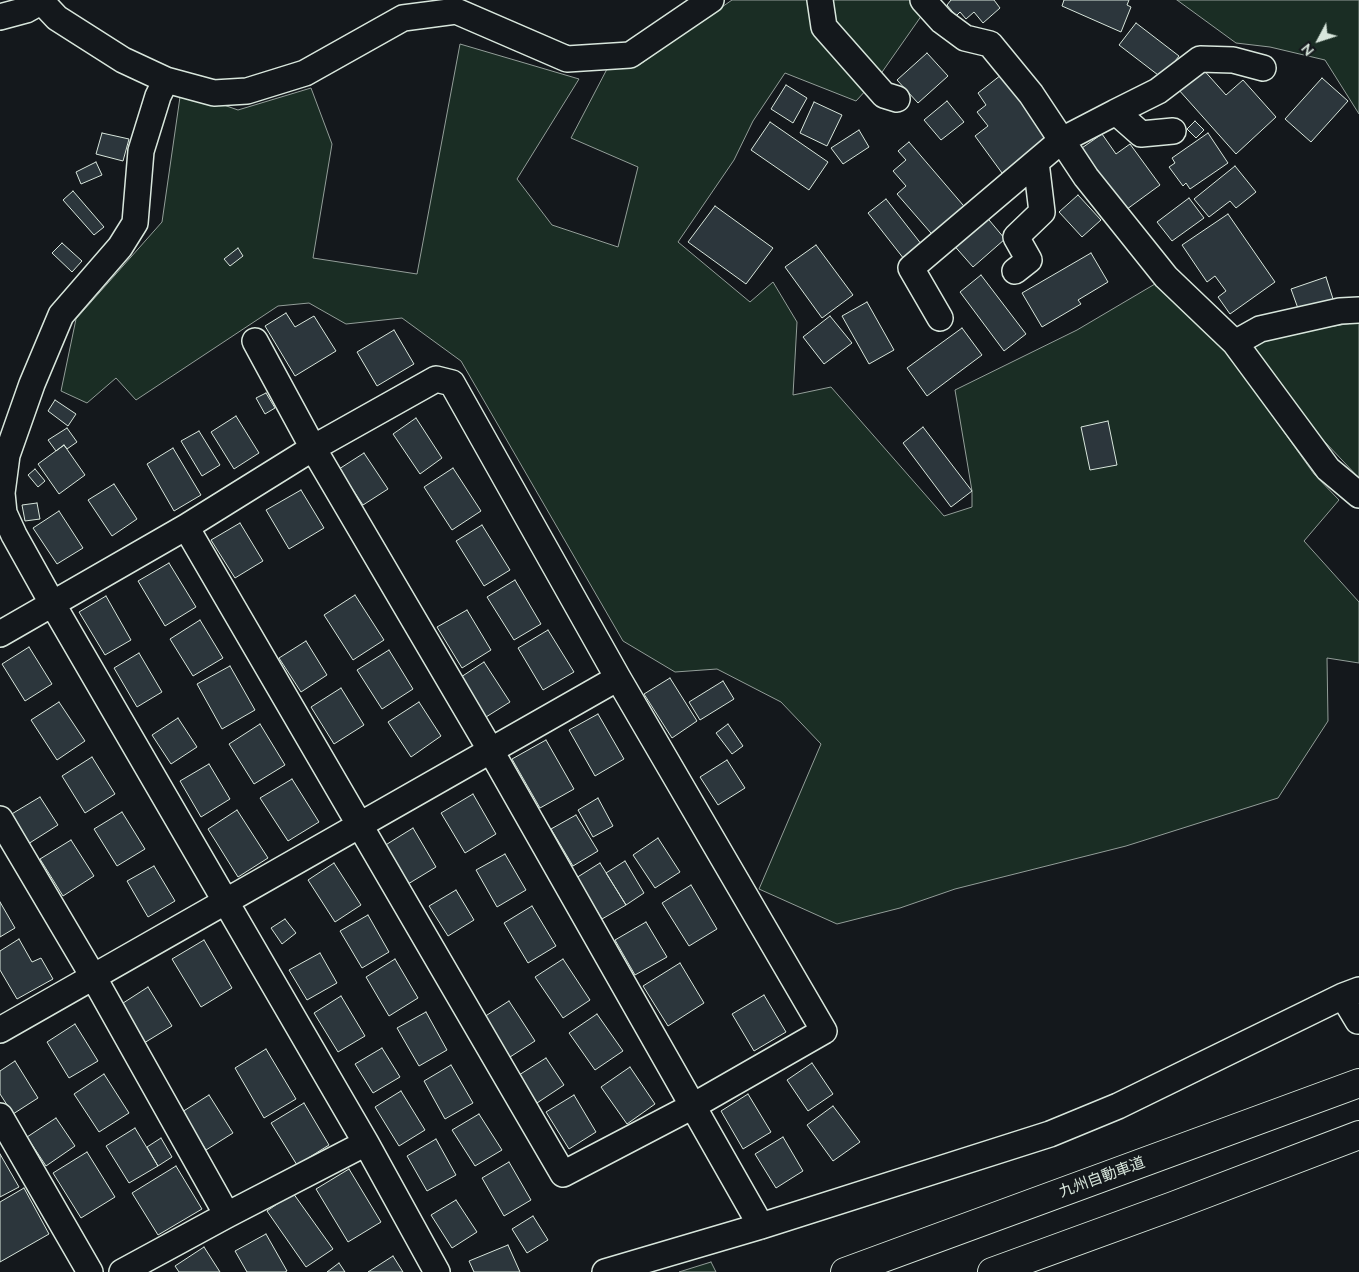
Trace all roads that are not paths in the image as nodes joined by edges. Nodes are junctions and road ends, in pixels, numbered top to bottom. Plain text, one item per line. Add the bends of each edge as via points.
1 (711, 0) edge
2 (820, 0) edge
3 (923, 0) edge
4 (42, 1) edge
5 (0, 17) edge
6 (1262, 68) dead end
7 (166, 80) junction
8 (897, 98) dead end
9 (1116, 112) junction
10 (1173, 131) dead end
11 (1062, 140) junction
12 (1036, 162) junction
13 (1015, 271) dead end
14 (1359, 310) edge
15 (940, 318) dead end
16 (255, 341) dead end
17 (1235, 343) junction
18 (313, 448) junction
19 (1359, 495) edge
20 (186, 527) junction
21 (52, 602) junction
22 (0, 634) edge
23 (618, 678) junction
24 (491, 751) junction
25 (0, 819) edge
26 (360, 826) junction
27 (226, 901) junction
28 (94, 978) junction
29 (1351, 993) edge
30 (1358, 1021) edge
31 (0, 1030) edge
32 (1359, 1083) edge
33 (693, 1106) junction
34 (0, 1116) edge
35 (1359, 1135) edge
36 (366, 1143) junction
37 (226, 1215) junction
38 (761, 1226) junction
39 (90, 1272) edge
40 (122, 1272) edge
41 (437, 1272) edge
42 (605, 1272) edge
43 (845, 1272) edge
44 (992, 1272) edge

1 - 7 street via 630,55 566,59 456,11 403,18 305,73 247,91 214,93
2 - 8 street via 824,27 884,96
3 - 11 street via 942,21 966,38 990,44 1031,94
4 - 5 street via 26,10
4 - 7 street via 57,18 79,34
6 - 9 street via 1233,60 1200,59 1158,91
7 - 21 street via 141,151 135,223 120,247 61,315 7,455 2,493 4,513
9 - 10 street via 1141,134
9 - 11 street
11 - 12 street
11 - 17 street via 1086,177 1166,277
12 - 13 street via 1042,212 1016,237 1029,260
12 - 15 street via 911,268
14 - 17 street via 1260,329
16 - 18 street
17 - 19 street via 1328,470
18 - 20 street
18 - 23 street via 436,379 452,383
18 - 24 street
20 - 21 street
20 - 26 street
21 - 22 street
21 - 27 street
23 - 24 street
23 - 33 street via 824,1031
24 - 26 street
24 - 33 street
25 - 28 street
26 - 27 street
26 - 33 street via 563,1174
27 - 28 street
27 - 36 street
28 - 31 street
28 - 37 street
29 - 30 street
29 - 38 street via 1118,1106 1050,1134
32 - 43 highway, 九州自動車道
33 - 38 street
34 - 39 street
35 - 44 highway
36 - 37 street
36 - 41 street
37 - 40 street
38 - 42 street

